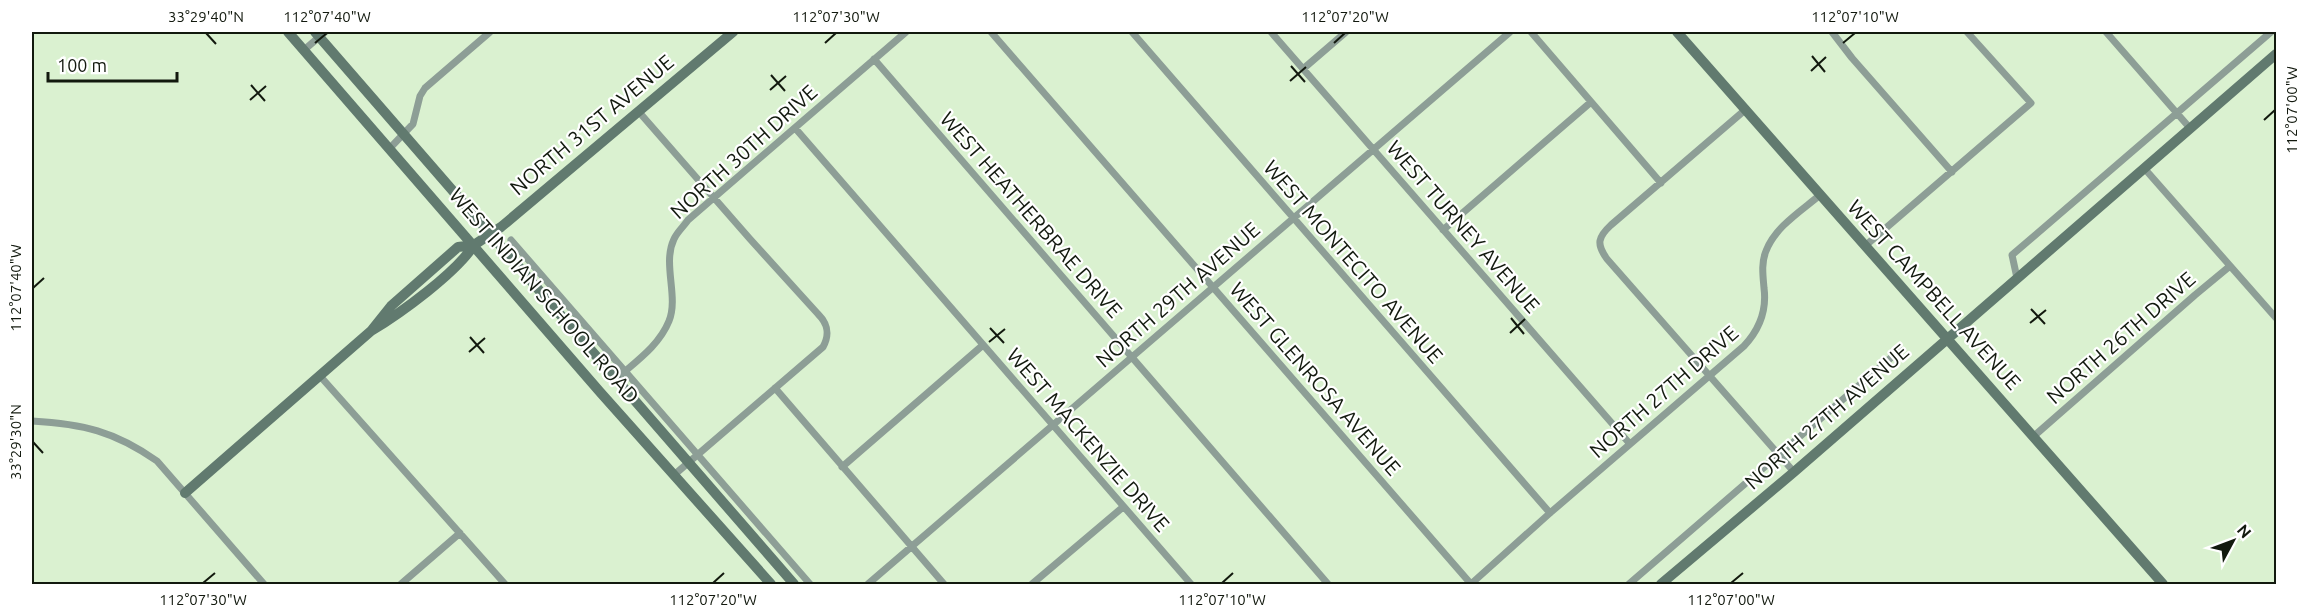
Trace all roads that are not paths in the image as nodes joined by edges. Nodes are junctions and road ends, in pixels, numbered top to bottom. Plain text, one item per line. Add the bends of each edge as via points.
1 (288, 32) edge
2 (490, 32) edge
3 (733, 32) edge
4 (906, 32) edge
5 (991, 32) edge
6 (1132, 32) edge
7 (1271, 32) edge
8 (1346, 32) edge
9 (1510, 32) edge
10 (1531, 32) edge
11 (1677, 32) edge
12 (1832, 32) edge
13 (1967, 32) edge
14 (2271, 32) edge
15 (320, 33) edge
16 (2110, 33) edge
17 (304, 50) junction
18 (2277, 54) edge
19 (874, 59) junction
20 (1303, 69) junction
21 (1592, 102) junction
22 (1745, 110) junction
23 (639, 112) junction
24 (2176, 112) junction
25 (2190, 127) junction
26 (795, 128) junction
27 (404, 134) junction
28 (390, 148) junction
29 (1373, 149) junction
30 (2144, 168) junction
31 (1952, 172) junction
32 (1661, 183) junction
33 (1820, 195) junction
34 (713, 197) junction
35 (1293, 217) junction
36 (1443, 230) junction
37 (490, 234) junction
38 (511, 240) dead end
39 (474, 245) junction
40 (1865, 246) junction
41 (2230, 266) junction
42 (2017, 278) junction
43 (1214, 286) junction
44 (2277, 318) edge
45 (1946, 339) junction
46 (983, 345) junction
47 (1900, 350) dead end
48 (1131, 357) junction
49 (620, 375) junction
50 (320, 376) junction
51 (1710, 376) junction
52 (775, 388) junction
53 (32, 421) edge
54 (1053, 425) junction
55 (2034, 436) junction
56 (1630, 444) junction
57 (1780, 455) junction
58 (693, 458) junction
59 (842, 467) junction
60 (1794, 472) junction
61 (674, 475) junction
62 (185, 493) junction
63 (1123, 507) junction
64 (1550, 513) junction
65 (460, 533) junction
66 (912, 547) junction
67 (264, 585) edge
68 (401, 585) edge
69 (505, 585) edge
70 (771, 585) edge
71 (794, 585) edge
72 (810, 585) edge
73 (868, 585) edge
74 (944, 585) edge
75 (1032, 585) edge
76 (1191, 585) edge
77 (1328, 585) edge
78 (1471, 585) edge
79 (1629, 585) edge
80 (1661, 585) edge
81 (2163, 585) edge

1 - 17 main road, WEST INDIAN SCHOOL ROAD
2 - 27 street via 425,88 413,124
3 - 23 main road, NORTH 31ST AVENUE
4 - 19 street, NORTH 30TH DRIVE
5 - 43 street, WEST GLENROSA AVENUE
6 - 35 street, WEST MONTECITO AVENUE
7 - 20 street, WEST TURNEY AVENUE
8 - 20 street
9 - 29 street, NORTH 29TH AVENUE
10 - 21 street
11 - 22 main road, WEST CAMPBELL AVENUE
12 - 31 street
13 - 31 street via 2031,103
14 - 24 street
15 - 17 street
15 - 27 main road, WEST INDIAN SCHOOL ROAD
16 - 24 street
17 - 28 main road, WEST INDIAN SCHOOL ROAD
18 - 25 main road, NORTH 27TH AVENUE
19 - 26 street, NORTH 30TH DRIVE
19 - 48 street, WEST HEATHERBRAE DRIVE
20 - 29 street, WEST TURNEY AVENUE
21 - 32 street
21 - 36 street
22 - 32 street
22 - 33 main road, WEST CAMPBELL AVENUE
23 - 34 street
23 - 37 main road, NORTH 31ST AVENUE
24 - 25 street
24 - 42 street via 2012,255
25 - 30 main road, NORTH 27TH AVENUE
26 - 34 street, NORTH 30TH DRIVE
26 - 46 street, WEST MACKENZIE DRIVE
27 - 28 street
27 - 37 main road, WEST INDIAN SCHOOL ROAD
28 - 39 main road, WEST INDIAN SCHOOL ROAD
29 - 35 street, NORTH 29TH AVENUE
29 - 36 street, WEST TURNEY AVENUE
30 - 41 street
30 - 42 main road, NORTH 27TH AVENUE
31 - 40 street
32 - 51 street via 1605,231 1599,243 1607,259
33 - 40 main road, WEST CAMPBELL AVENUE
33 - 51 street, NORTH 27TH DRIVE via 1772,240 1764,261 1765,305 1758,328
34 - 49 street, NORTH 30TH DRIVE via 688,220 674,240 670,257 670,320 653,346
34 - 52 street via 824,320 828,334 823,347
35 - 43 street, NORTH 29TH AVENUE
35 - 64 street, WEST MONTECITO AVENUE
36 - 56 street, WEST TURNEY AVENUE
37 - 39 main road, NORTH 31ST AVENUE
37 - 49 main road, WEST INDIAN SCHOOL ROAD
38 - 49 street, WEST INDIAN SCHOOL ROAD
39 - 50 main road, NORTH 31ST AVENUE via 458,247
39 - 61 main road, WEST INDIAN SCHOOL ROAD
40 - 45 main road, WEST CAMPBELL AVENUE
41 - 44 street
41 - 55 street, NORTH 26TH DRIVE
42 - 45 main road, NORTH 27TH AVENUE
43 - 48 street, NORTH 29TH AVENUE
43 - 78 street, WEST GLENROSA AVENUE
45 - 55 main road, WEST CAMPBELL AVENUE
45 - 60 main road, NORTH 27TH AVENUE
46 - 54 street, WEST MACKENZIE DRIVE
46 - 59 street
47 - 57 street, NORTH 27TH AVENUE
48 - 54 street, NORTH 29TH AVENUE
48 - 77 street, WEST HEATHERBRAE DRIVE
49 - 58 main road, WEST INDIAN SCHOOL ROAD
50 - 62 main road, NORTH 31ST AVENUE
50 - 65 street
51 - 56 street, NORTH 27TH DRIVE
51 - 57 street
52 - 58 street
52 - 59 street
53 - 62 street via 84,426 111,434 157,461
54 - 63 street, WEST MACKENZIE DRIVE
54 - 66 street, NORTH 29TH AVENUE
55 - 81 main road, WEST CAMPBELL AVENUE
56 - 64 street, NORTH 27TH DRIVE
57 - 60 street
57 - 79 street, NORTH 27TH AVENUE
58 - 61 street
58 - 71 main road, WEST INDIAN SCHOOL ROAD
58 - 72 street, WEST INDIAN SCHOOL ROAD
59 - 66 street
60 - 80 main road, NORTH 27TH AVENUE
61 - 70 main road, WEST INDIAN SCHOOL ROAD
62 - 67 street
63 - 75 street
63 - 76 street, WEST MACKENZIE DRIVE
64 - 78 street, NORTH 27TH DRIVE
65 - 68 street
65 - 69 street
66 - 73 street, NORTH 29TH AVENUE
66 - 74 street

